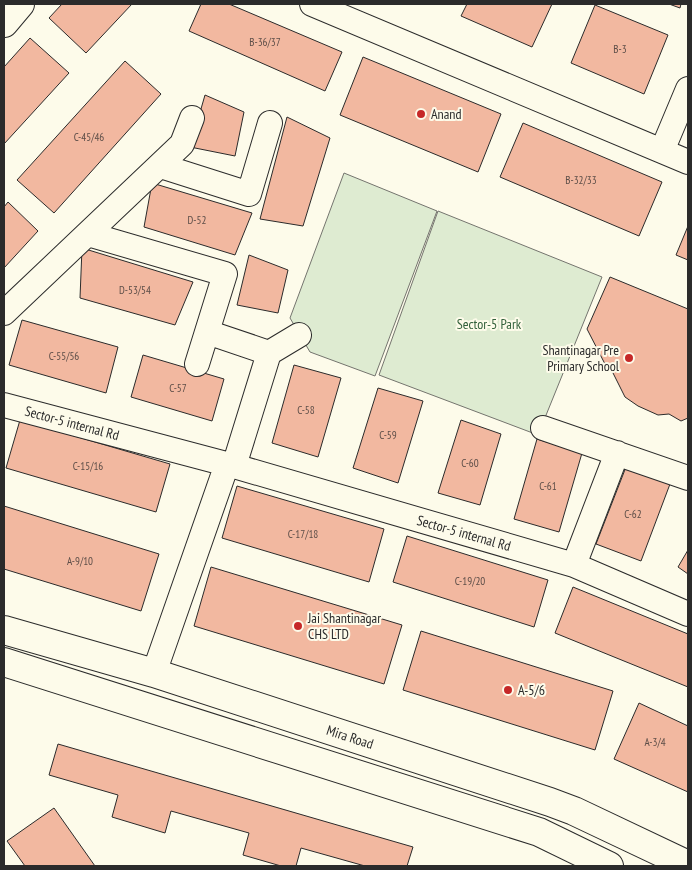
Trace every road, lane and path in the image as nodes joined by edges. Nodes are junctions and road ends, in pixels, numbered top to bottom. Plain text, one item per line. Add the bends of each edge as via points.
1 (20, 4) edge
2 (312, 4) edge
3 (4, 22) edge
4 (688, 89) edge
5 (192, 118) dead end
6 (270, 124) dead end
7 (662, 151) junction
8 (688, 162) edge
9 (161, 166) junction
10 (88, 234) junction
11 (4, 313) edge
12 (207, 332) junction
13 (299, 335) dead end
14 (269, 353) junction
15 (197, 364) dead end
16 (4, 405) edge
17 (543, 428) dead end
18 (617, 453) junction
19 (230, 465) junction
20 (688, 478) edge
21 (574, 565) junction
22 (688, 614) edge
23 (4, 630) edge
24 (4, 662) edge
25 (154, 673) junction
26 (609, 866) edge
27 (688, 866) edge

1 - 3 main road
2 - 7 street
4 - 7 street
5 - 9 street via 182,144
6 - 9 street via 249,194
7 - 8 street
9 - 10 street
10 - 11 street
10 - 12 street via 226,274
12 - 14 street
12 - 15 street
13 - 14 street
14 - 19 street
16 - 19 street, Sector-5 internal Rd
17 - 18 street
18 - 20 street
18 - 21 street
19 - 21 street, Sector-5 internal Rd
19 - 25 street
21 - 22 street, Sector-5 internal Rd
23 - 25 main road, Mira Road
24 - 26 main road via 539,832
25 - 27 main road, Mira Road via 550,802

